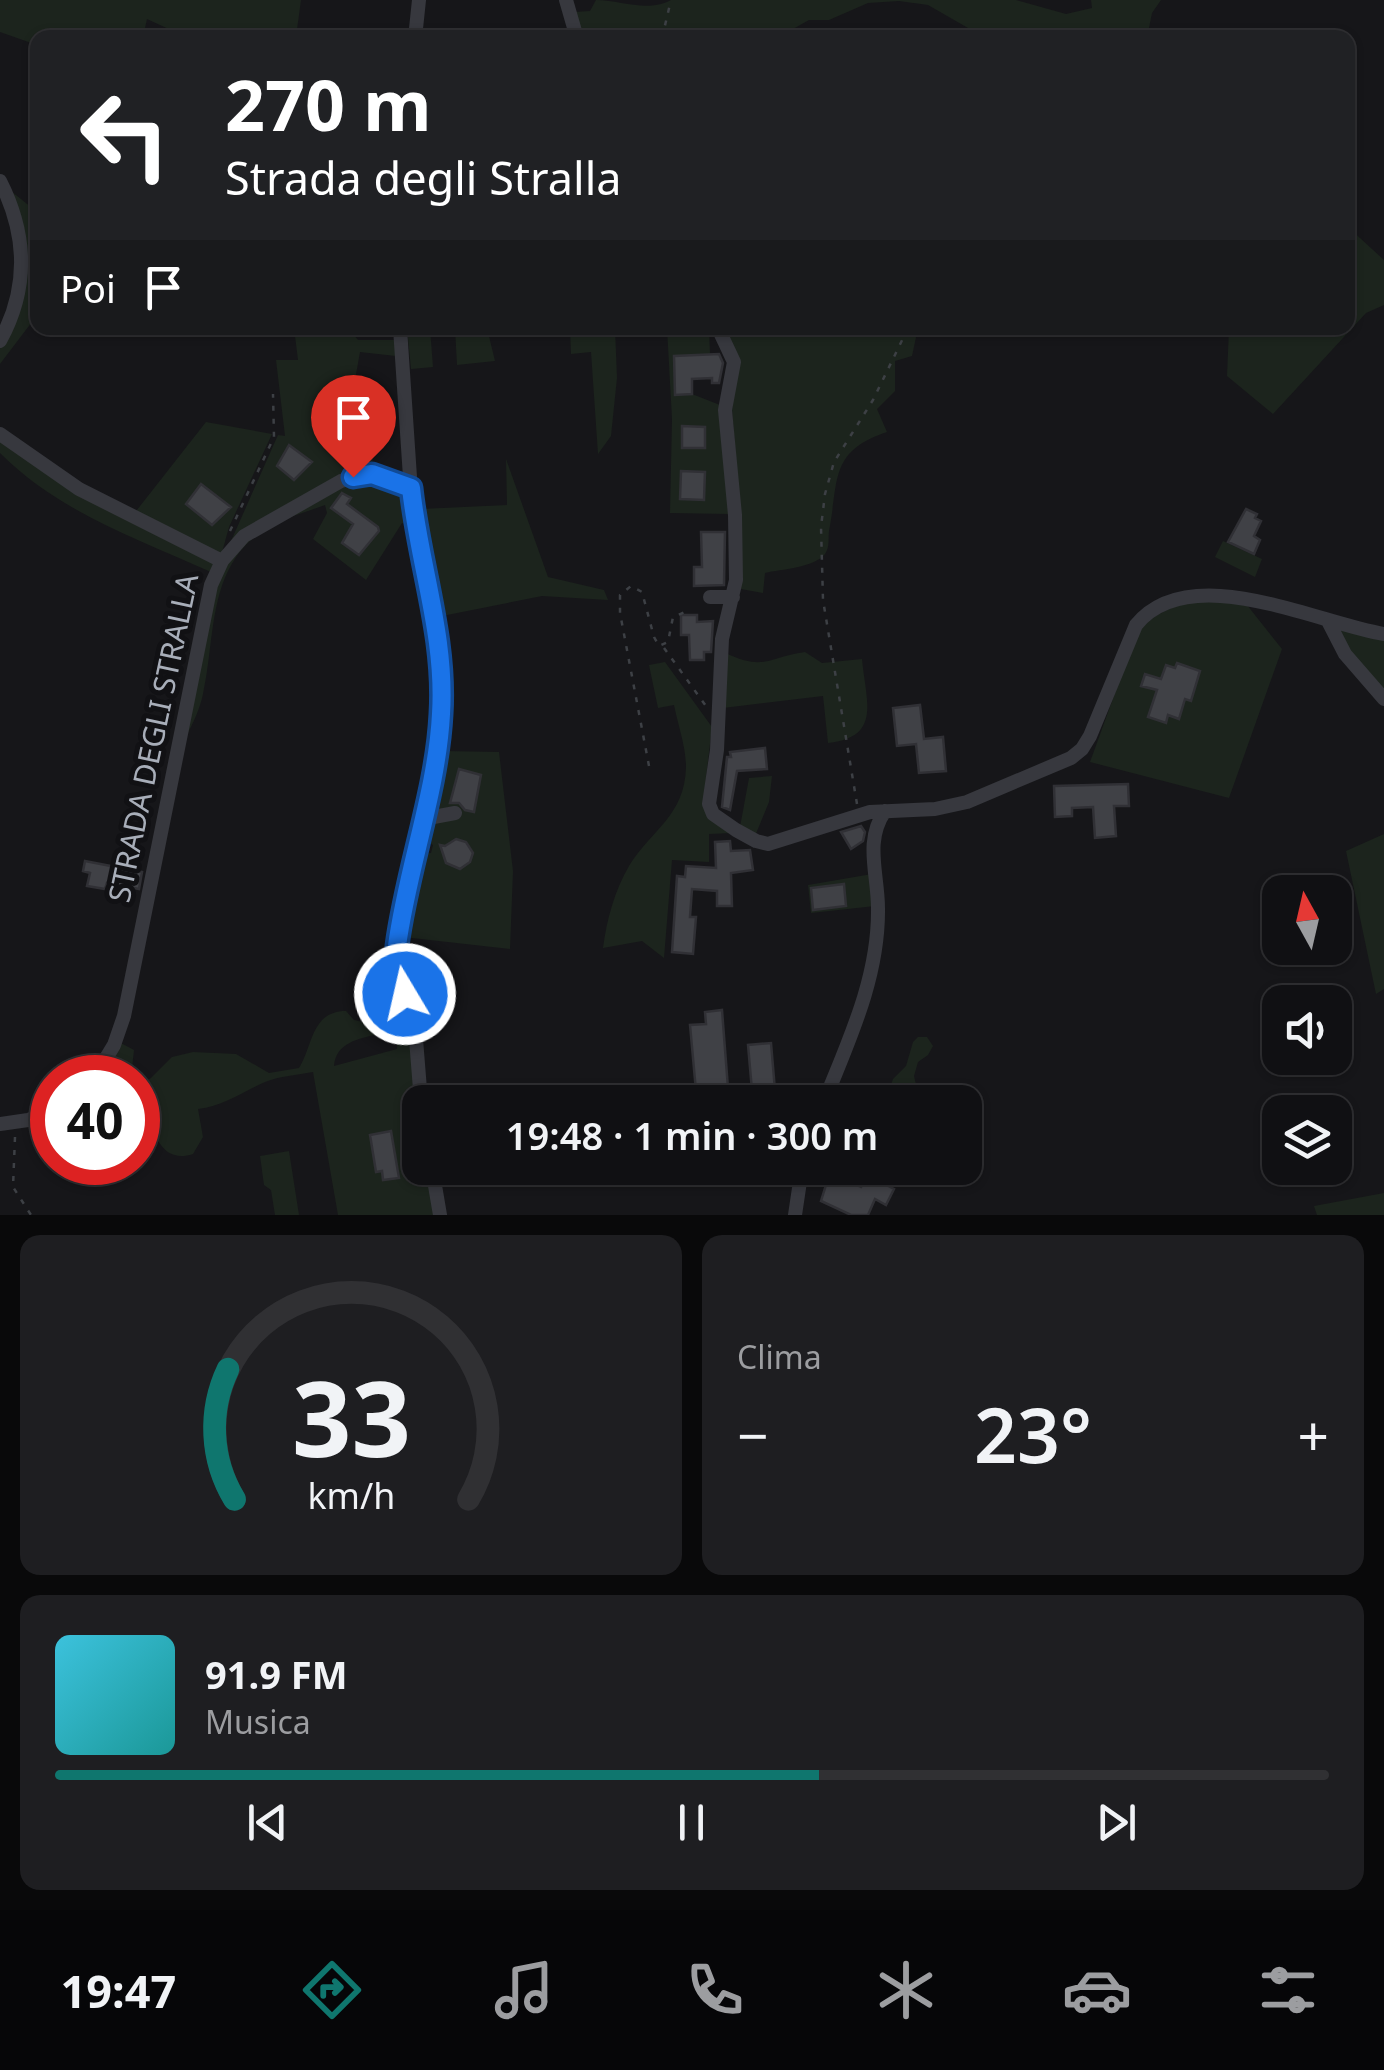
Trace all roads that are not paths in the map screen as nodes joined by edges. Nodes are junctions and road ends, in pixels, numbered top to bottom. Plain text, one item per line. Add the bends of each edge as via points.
1 (419, 0) edge
2 (566, 0) edge
3 (416, 30) edge
4 (575, 30) edge
5 (0, 181) edge
6 (400, 335) edge
7 (721, 335) edge
8 (0, 341) edge
9 (0, 434) edge
10 (411, 488) junction
11 (222, 561) junction
12 (710, 598) dead end
13 (733, 598) junction
14 (1328, 621) junction
15 (1384, 634) edge
16 (1384, 700) edge
17 (884, 810) junction
18 (456, 813) dead end
19 (422, 818) junction
20 (108, 1055) edge
21 (420, 1085) edge
22 (830, 1085) edge
23 (30, 1118) edge
24 (0, 1124) edge
25 (435, 1185) edge
26 (799, 1185) edge
27 (440, 1215) edge
28 (795, 1215) edge

1 - 3 street
2 - 4 street
5 - 8 street via 16,221 22,270
6 - 10 street
7 - 13 street via 734,362 726,410 736,525
9 - 11 street via 79,489
10 - 11 street, STRADA DEGLI STRALLA via 372,474 349,478 247,534
10 - 19 street via 441,678 440,733
11 - 20 street, STRADA DEGLI STRALLA via 210,591 124,1016
12 - 13 street
13 - 17 street via 722,638 713,814 768,844
14 - 15 street
14 - 16 street via 1345,654
14 - 17 street via 1226,596 1170,602 1136,625 1078,753 967,802
17 - 22 street via 872,834 878,916 870,976
18 - 19 street
19 - 21 street via 397,951
23 - 24 street
25 - 27 street
26 - 28 street

